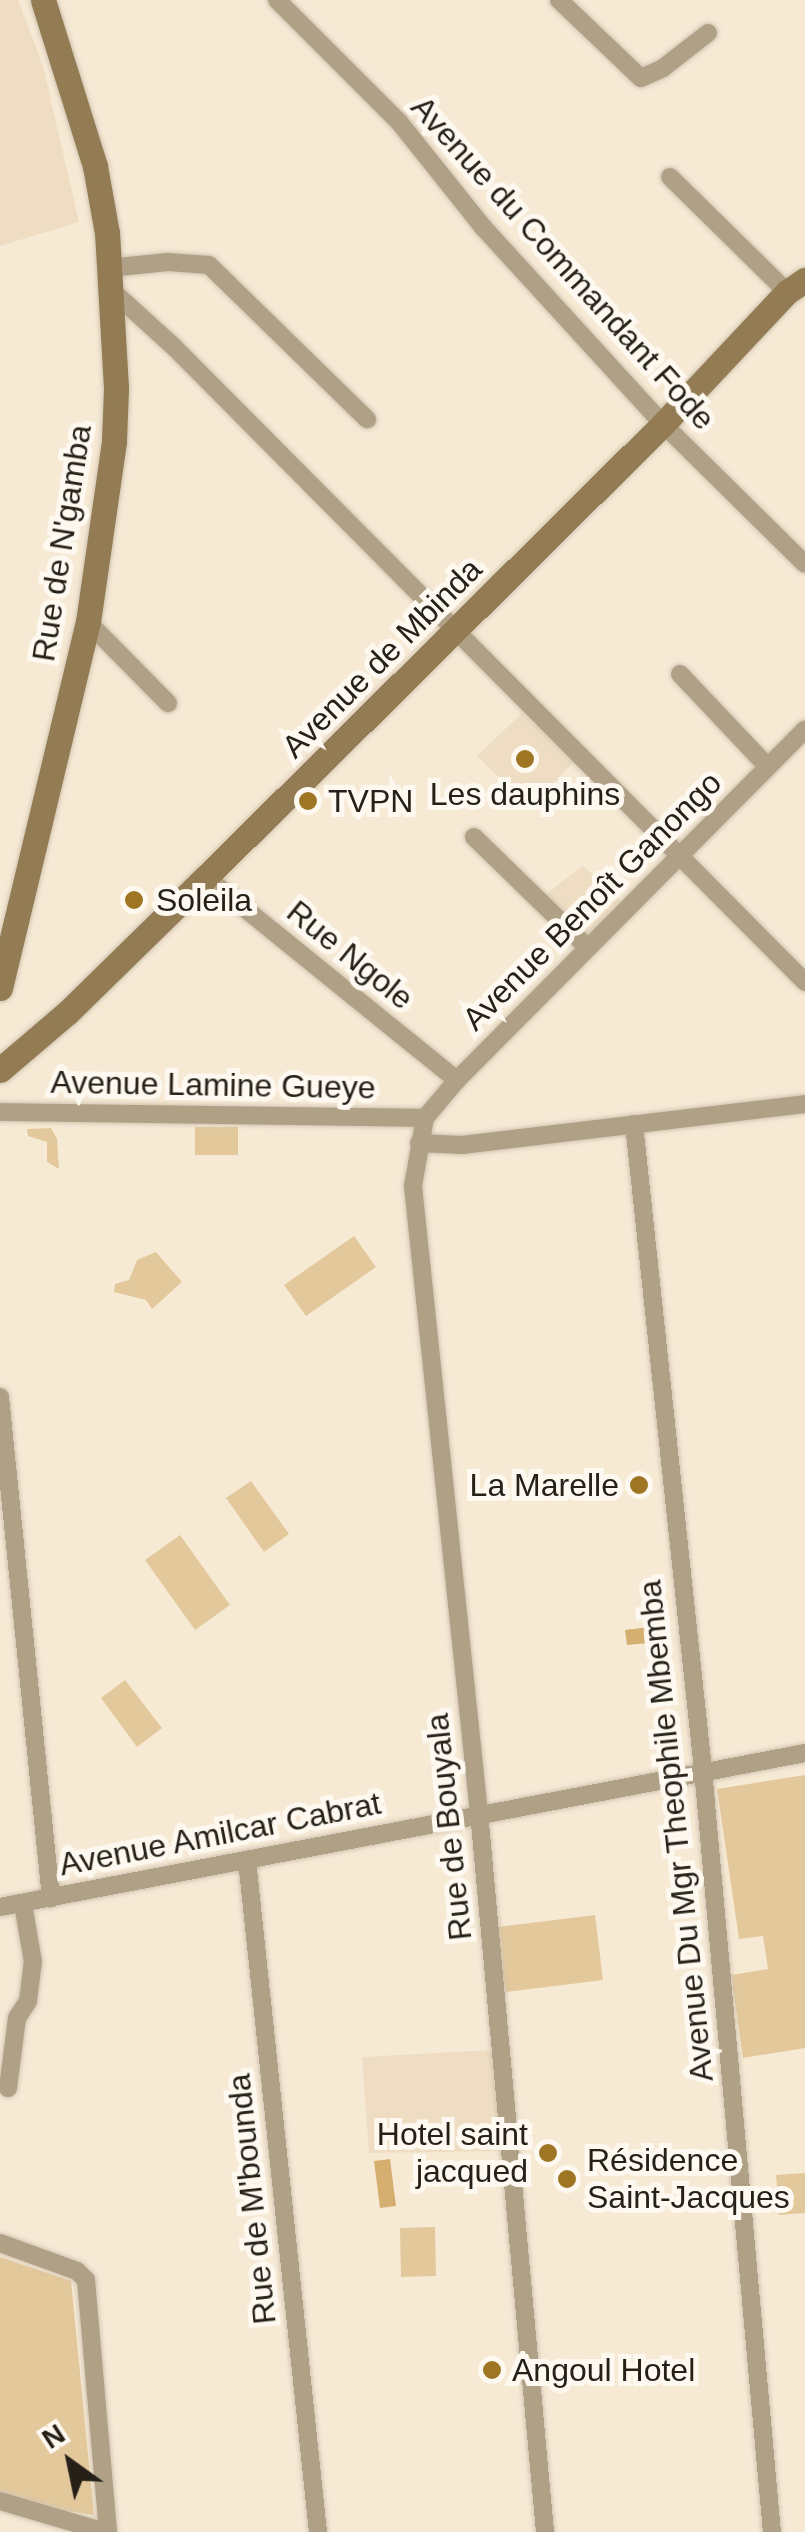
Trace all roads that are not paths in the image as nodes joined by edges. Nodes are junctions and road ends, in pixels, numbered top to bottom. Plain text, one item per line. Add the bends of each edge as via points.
1 (277, 0) edge
2 (559, 0) edge
3 (49, 2) edge
4 (708, 33) dead end
5 (670, 177) dead end
6 (109, 278) junction
7 (799, 279) edge
8 (367, 419) dead end
9 (663, 424) junction
10 (805, 564) edge
11 (88, 622) junction
12 (456, 630) junction
13 (680, 674) dead end
14 (168, 703) dead end
15 (805, 729) edge
16 (767, 766) junction
17 (474, 837) dead end
18 (677, 854) junction
19 (206, 877) junction
20 (587, 947) junction
21 (805, 982) edge
22 (0, 988) edge
23 (0, 1070) edge
24 (457, 1080) junction
25 (805, 1104) edge
26 (0, 1112) edge
27 (426, 1118) junction
28 (634, 1124) junction
29 (419, 1143) junction
30 (0, 1397) edge
31 (805, 1753) edge
32 (702, 1770) junction
33 (479, 1814) junction
34 (247, 1860) junction
35 (51, 1898) junction
36 (23, 1904) junction
37 (0, 1907) edge
38 (8, 2088) dead end
39 (0, 2244) edge
40 (9, 2504) edge
41 (0, 2521) edge
42 (106, 2532) edge
43 (318, 2532) edge
44 (544, 2532) edge
45 (772, 2532) edge

1 - 9 street, Avenue du Commandant Fode via 398,122 482,226
2 - 4 street via 640,78
3 - 6 street, Rue de N'gamba via 95,166
5 - 7 street
6 - 8 street via 168,262 209,265
6 - 11 street, Rue de N'gamba via 114,440
6 - 12 street
7 - 9 street, Avenue de Mbinda
9 - 10 street, Avenue du Commandant Fode
9 - 12 street, Avenue de Mbinda
11 - 14 street
11 - 22 street, Rue de N'gamba
12 - 18 street
12 - 19 street, Avenue de Mbinda
13 - 16 street
15 - 16 street, Avenue Benoît Ganongo
16 - 18 street, Avenue Benoît Ganongo
17 - 20 street
18 - 20 street, Avenue Benoît Ganongo
18 - 21 street
19 - 23 street, Avenue de Mbinda
19 - 24 street, Rue Ngole
20 - 24 street, Avenue Benoît Ganongo
24 - 27 street, Avenue Benoît Ganongo
25 - 28 street
26 - 27 street, Avenue Lamine Gueye
27 - 29 street, Rue de Bouyala
28 - 29 street via 462,1145
28 - 32 street, Avenue Du Mgr Theophile Mbemba
29 - 33 street, Rue de Bouyala via 412,1186
30 - 35 street
31 - 32 street, Avenue Amilcar Cabrat
32 - 33 street, Avenue Amilcar Cabrat
32 - 45 street, Avenue Du Mgr Theophile Mbemba
33 - 34 street, Avenue Amilcar Cabrat
33 - 44 street, Rue de Bouyala
34 - 35 street, Avenue Amilcar Cabrat
34 - 43 street, Rue de M'bounda
35 - 36 street, Avenue Amilcar Cabrat
36 - 37 street, Avenue Amilcar Cabrat
36 - 38 street via 33,1962
39 - 42 street via 77,2270 86,2280
40 - 41 street
40 - 42 street

